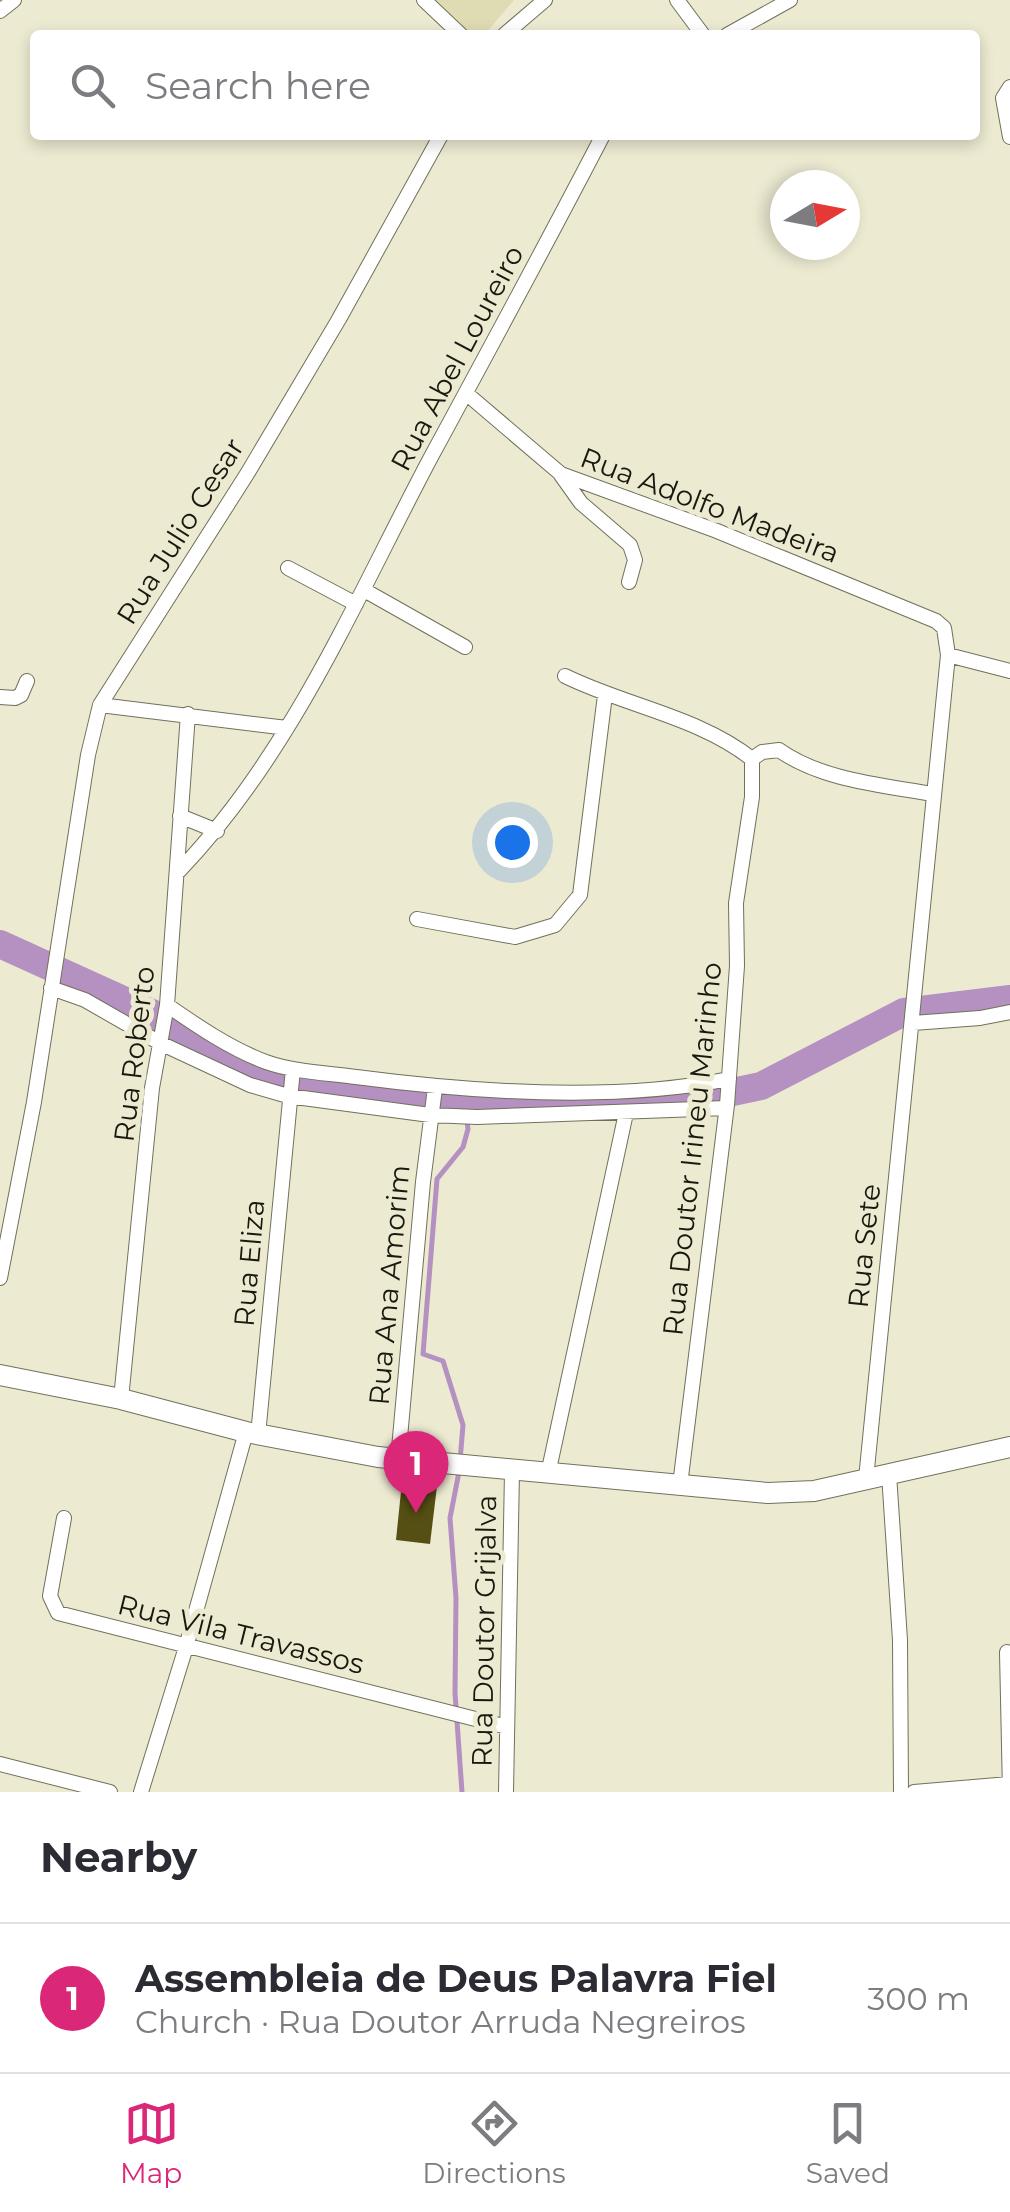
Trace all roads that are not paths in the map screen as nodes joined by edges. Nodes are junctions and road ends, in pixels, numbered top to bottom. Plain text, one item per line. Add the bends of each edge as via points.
1 (14, 0) edge
2 (424, 0) edge
3 (545, 0) edge
4 (677, 0) edge
5 (790, 0) edge
6 (0, 11) edge
7 (456, 30) edge
8 (510, 30) edge
9 (699, 30) edge
10 (736, 30) edge
11 (1010, 86) edge
12 (1010, 138) edge
13 (438, 140) edge
14 (600, 140) edge
15 (467, 394) junction
16 (560, 474) junction
17 (288, 568) dead end
18 (629, 582) dead end
19 (360, 597) junction
20 (464, 647) dead end
21 (948, 655) junction
22 (1010, 671) edge
23 (565, 676) dead end
24 (27, 680) dead end
25 (605, 696) junction
26 (0, 697) edge
27 (100, 705) junction
28 (188, 714) junction
29 (287, 728) junction
30 (752, 759) junction
31 (932, 794) junction
32 (180, 816) junction
33 (218, 831) junction
34 (179, 871) junction
35 (418, 918) dead end
36 (51, 986) junction
37 (166, 1009) junction
38 (1010, 1012) edge
39 (913, 1021) junction
40 (160, 1041) junction
41 (292, 1071) junction
42 (728, 1080) junction
43 (435, 1089) junction
44 (288, 1094) junction
45 (726, 1106) junction
46 (626, 1114) junction
47 (430, 1115) junction
48 (0, 1278) edge
49 (0, 1376) edge
50 (121, 1399) junction
51 (252, 1433) junction
52 (1010, 1446) edge
53 (398, 1460) junction
54 (512, 1472) junction
55 (548, 1474) junction
56 (889, 1474) junction
57 (866, 1479) junction
58 (680, 1484) junction
59 (64, 1518) dead end
60 (186, 1647) junction
61 (1007, 1652) dead end
62 (507, 1726) junction
63 (1010, 1746) edge
64 (0, 1764) edge
65 (1010, 1784) edge
66 (110, 1792) edge
67 (140, 1792) edge
68 (506, 1792) edge
69 (900, 1792) edge
70 (914, 1792) edge
71 (1010, 1792) edge

1 - 6 street
2 - 7 street
3 - 8 street
4 - 9 street
5 - 10 street
11 - 12 street via 1003,98
13 - 27 street, Rua Julio Cesar via 284,412
14 - 15 street, Rua Abel Loureiro
15 - 16 street, Rua Adolfo Madeira
15 - 19 street, Rua Abel Loureiro
16 - 18 street via 581,503 630,545 635,560
16 - 21 street, Rua Adolfo Madeira via 936,621 944,628
17 - 19 street
19 - 20 street
19 - 29 street, Rua Abel Loureiro
21 - 22 street
21 - 31 street
23 - 25 street
24 - 26 street via 22,695
25 - 30 street via 719,737
25 - 35 street via 580,895 555,925 515,938
27 - 28 street
27 - 36 street, Rua Julio Cesar
28 - 29 street
28 - 32 street, Rua Roberto
29 - 33 street, Rua Abel Loureiro
30 - 31 street via 779,750 845,777
30 - 42 street, Rua Doutor Irineu Marinho via 736,903
31 - 39 street, Rua Sete
32 - 33 street
32 - 34 street, Rua Roberto
33 - 34 street, Rua Abel Loureiro
34 - 37 street, Rua Roberto
36 - 40 street
36 - 48 street, Rua Julio Cesar
37 - 40 street, Rua Roberto
37 - 41 street
38 - 39 street
39 - 57 street, Rua Sete
40 - 44 street via 250,1084
40 - 50 street, Rua Roberto
41 - 43 street
41 - 44 street, Rua Eliza
42 - 43 street via 593,1091
42 - 45 street, Rua Doutor Irineu Marinho
43 - 47 street, Rua Ana Amorim
44 - 47 street
44 - 51 street, Rua Eliza
45 - 46 street
45 - 58 street, Rua Doutor Irineu Marinho
46 - 47 street
46 - 55 street
47 - 53 street, Rua Ana Amorim
49 - 50 street
50 - 51 street
51 - 53 street
51 - 60 street, Rua Eliza
52 - 56 street
53 - 54 street
54 - 55 street
54 - 62 street, Rua Doutor Grijalva
55 - 58 street
56 - 57 street
56 - 69 street
57 - 58 street via 788,1493
59 - 60 street, Rua Vila Travassos via 50,1596 54,1608
60 - 62 street, Rua Vila Travassos
60 - 67 street, Rua Eliza
61 - 63 street
62 - 68 street, Rua Doutor Grijalva
63 - 65 street
64 - 66 street
65 - 70 street
65 - 71 street

